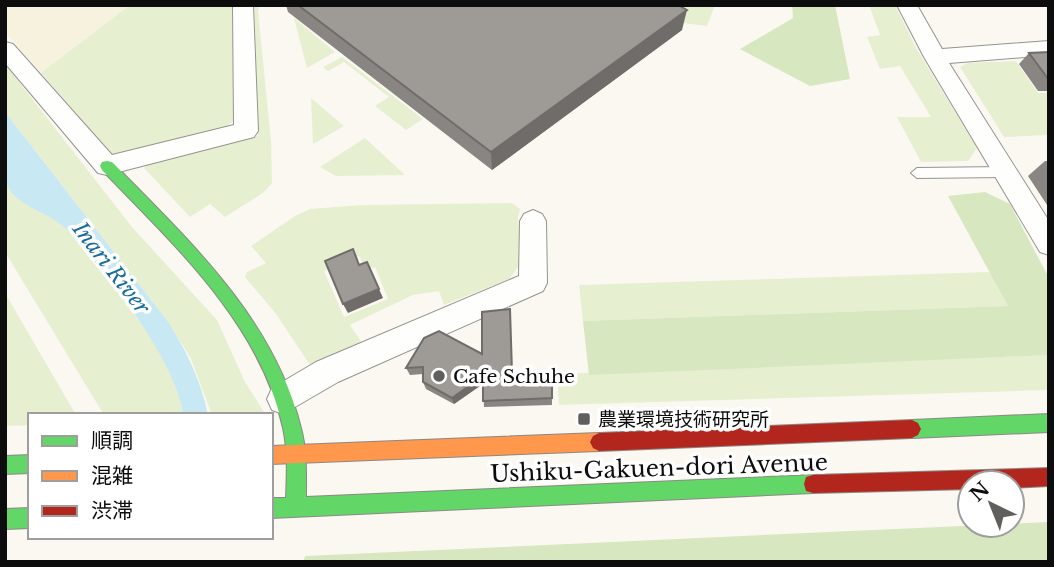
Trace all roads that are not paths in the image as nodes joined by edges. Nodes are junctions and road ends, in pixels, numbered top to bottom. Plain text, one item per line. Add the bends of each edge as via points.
1 (243, 5) edge
2 (907, 5) edge
3 (1049, 48) edge
4 (5, 50) edge
5 (935, 57) junction
6 (107, 166) junction
7 (1005, 172) junction
8 (916, 173) dead end
9 (533, 221) dead end
10 (1049, 244) edge
11 (283, 398) junction
12 (1049, 423) edge
13 (273, 454) edge
14 (296, 454) junction
15 (28, 464) edge
16 (5, 465) edge
17 (1049, 477) edge
18 (296, 507) junction
19 (273, 508) edge
20 (28, 518) edge
21 (5, 519) edge

1 - 6 street via 246,131
2 - 5 street
3 - 5 street
4 - 6 street
5 - 7 street
6 - 11 main road via 197,263 255,337
7 - 8 lane
7 - 10 street
9 - 11 street via 533,284 327,372
11 - 14 main road
12 - 14 main road, Ushiku-Gakuen-dori Avenue
13 - 14 main road, Ushiku-Gakuen-dori Avenue
14 - 18 main road
15 - 16 main road
17 - 18 main road, Ushiku-Gakuen-dori Avenue
18 - 19 main road, Ushiku-Gakuen-dori Avenue
20 - 21 main road

